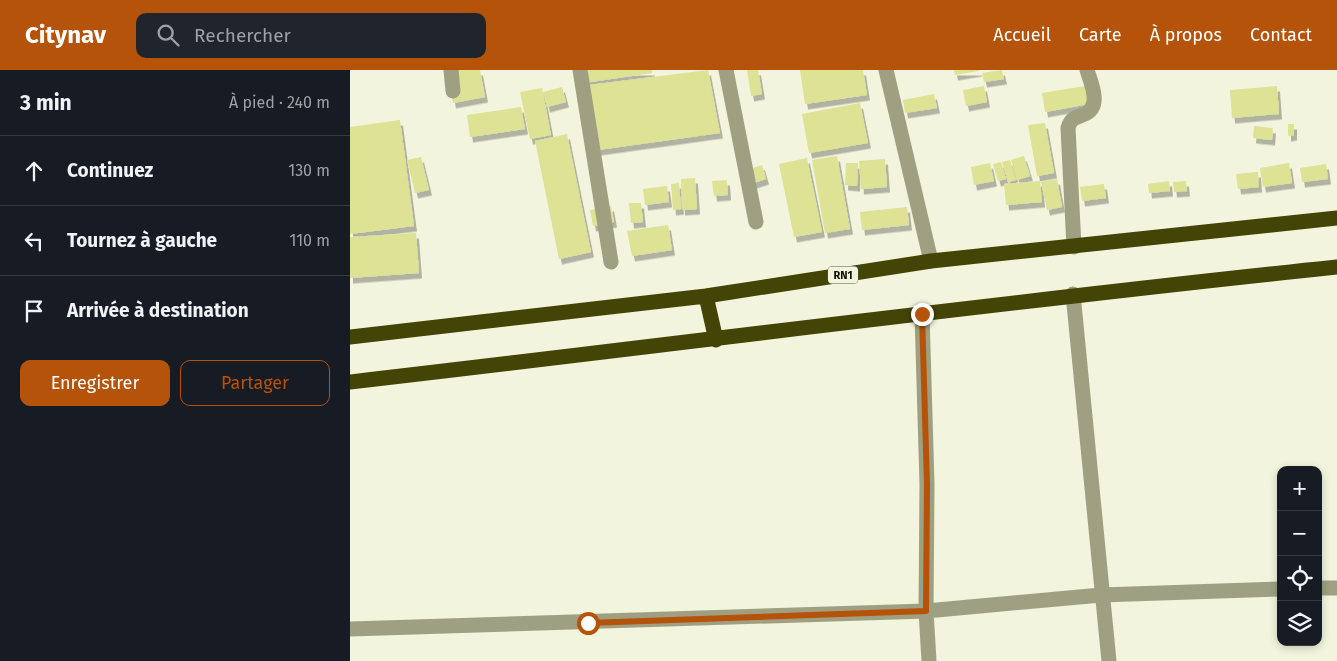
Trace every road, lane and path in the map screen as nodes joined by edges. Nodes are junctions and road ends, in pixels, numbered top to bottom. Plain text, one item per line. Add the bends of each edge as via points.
1 (451, 70) edge
2 (580, 70) edge
3 (726, 70) edge
4 (886, 70) edge
5 (1087, 70) edge
6 (454, 92) dead end
7 (1337, 218) edge
8 (756, 222) dead end
9 (1074, 247) junction
10 (931, 261) junction
11 (611, 262) dead end
12 (1337, 267) edge
13 (1073, 294) junction
14 (706, 296) junction
15 (922, 314) junction
16 (350, 337) edge
17 (716, 340) junction
18 (350, 382) edge
19 (1322, 588) edge
20 (1337, 588) edge
21 (1277, 589) edge
22 (1101, 595) junction
23 (926, 611) junction
24 (350, 628) edge
25 (929, 661) edge
26 (1108, 661) edge

1 - 6 street
2 - 11 street
3 - 8 street
4 - 10 street
5 - 9 street via 1094,90 1093,104 1086,114 1075,116 1068,128
7 - 9 highway, RN1
9 - 10 highway, RN1
10 - 14 highway, RN1
12 - 13 highway
13 - 15 highway
13 - 22 street
14 - 16 highway, RN1
14 - 17 highway
15 - 17 highway
15 - 23 street via 927,484
17 - 18 highway
19 - 20 street
21 - 22 street
22 - 23 street
22 - 26 street
23 - 24 street
23 - 25 street

